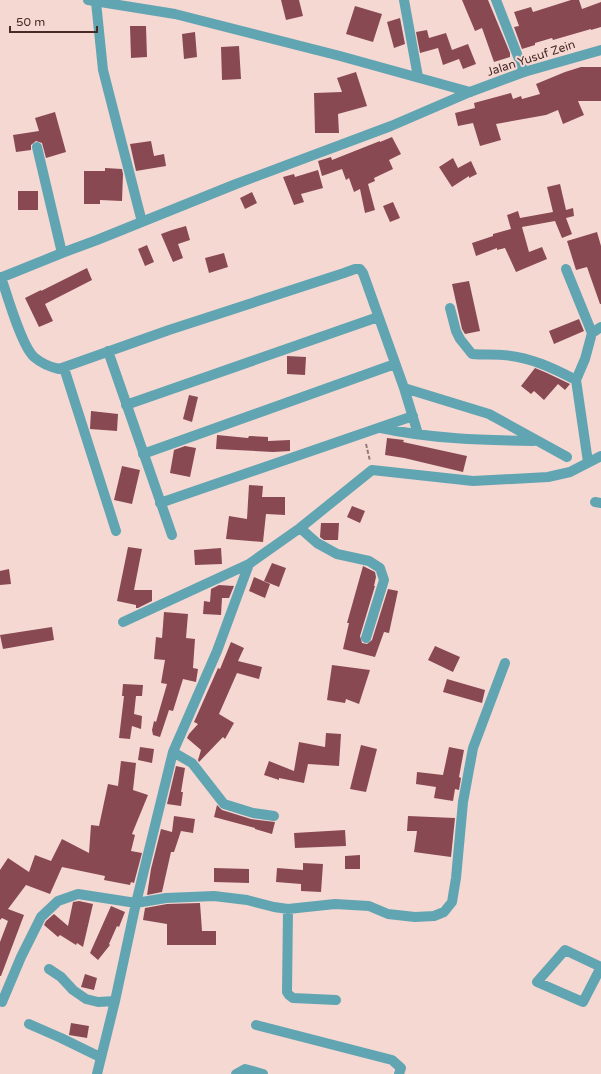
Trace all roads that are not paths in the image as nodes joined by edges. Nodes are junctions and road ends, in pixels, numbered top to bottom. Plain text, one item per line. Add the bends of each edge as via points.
1 (404, 0) edge
2 (496, 0) edge
3 (92, 1) edge
4 (601, 50) edge
5 (590, 53) junction
6 (601, 56) edge
7 (524, 72) junction
8 (418, 77) junction
9 (470, 92) junction
10 (37, 147) dead end
11 (142, 222) junction
12 (62, 253) junction
13 (566, 269) dead end
14 (1, 278) edge
15 (450, 308) dead end
16 (378, 317) junction
17 (601, 327) edge
18 (592, 333) junction
19 (108, 351) junction
20 (395, 364) junction
21 (64, 368) junction
22 (576, 380) junction
23 (404, 388) junction
24 (126, 404) junction
25 (413, 416) junction
26 (381, 428) junction
27 (418, 434) junction
28 (536, 441) junction
29 (143, 454) junction
30 (601, 456) edge
31 (567, 457) dead end
32 (588, 462) junction
33 (160, 503) junction
34 (300, 528) junction
35 (116, 531) dead end
36 (172, 535) dead end
37 (249, 564) junction
38 (123, 622) dead end
39 (366, 638) dead end
40 (505, 663) dead end
41 (173, 752) junction
42 (274, 816) dead end
43 (136, 903) junction
44 (288, 909) junction
45 (601, 967) edge
46 (49, 969) dead end
47 (336, 1000) dead end
48 (115, 1001) junction
49 (2, 1002) dead end
50 (29, 1024) dead end
51 (256, 1026) dead end
52 (100, 1057) junction
53 (97, 1074) edge
54 (236, 1074) edge
55 (263, 1074) edge
56 (399, 1074) edge

1 - 8 street
2 - 7 street
3 - 8 street via 174,14
3 - 11 street via 103,70
4 - 5 street, Jalan Yusuf Zein
5 - 6 street
5 - 7 street, Jalan Yusuf Zein
7 - 9 street, Jalan Yusuf Zein
8 - 9 street
9 - 11 street, Jalan Yusuf Zein via 391,126
10 - 12 street
11 - 12 street, Jalan Yusuf Zein
12 - 14 street, Jalan Yusuf Zein
13 - 18 street
14 - 21 street via 29,351 34,357 53,367
15 - 22 street via 456,331 472,354 503,355 533,360
16 - 19 street via 363,274 360,269 355,269
16 - 20 street
16 - 24 street
17 - 18 street
18 - 22 street
19 - 21 street
19 - 24 street
20 - 23 street
20 - 29 street
21 - 35 street
22 - 32 street
23 - 25 street
23 - 28 street via 489,414
24 - 29 street
25 - 26 street
25 - 27 street
26 - 27 street
26 - 33 street
27 - 28 street via 444,438
28 - 31 street
29 - 33 street
30 - 32 street
32 - 34 street via 570,472 548,477 473,481 372,470
33 - 36 street
34 - 37 street
34 - 39 street via 317,543 337,554 369,561 380,568 384,580
37 - 38 street
37 - 41 street via 217,651
40 - 44 street via 473,748 463,802 452,902 444,912 434,916 415,917 388,914 369,906 335,904
41 - 42 street via 192,763 224,804
41 - 43 street
43 - 44 street via 166,898 214,896
43 - 48 street
43 - 49 street via 78,894 58,901 41,917
44 - 47 street via 287,992 293,998
45 - 45 street via 565,950 537,982 583,1002
46 - 48 street via 86,999 98,1002
48 - 52 street
50 - 52 street
51 - 56 street via 392,1060 401,1068
52 - 53 street
54 - 55 street via 245,1069

